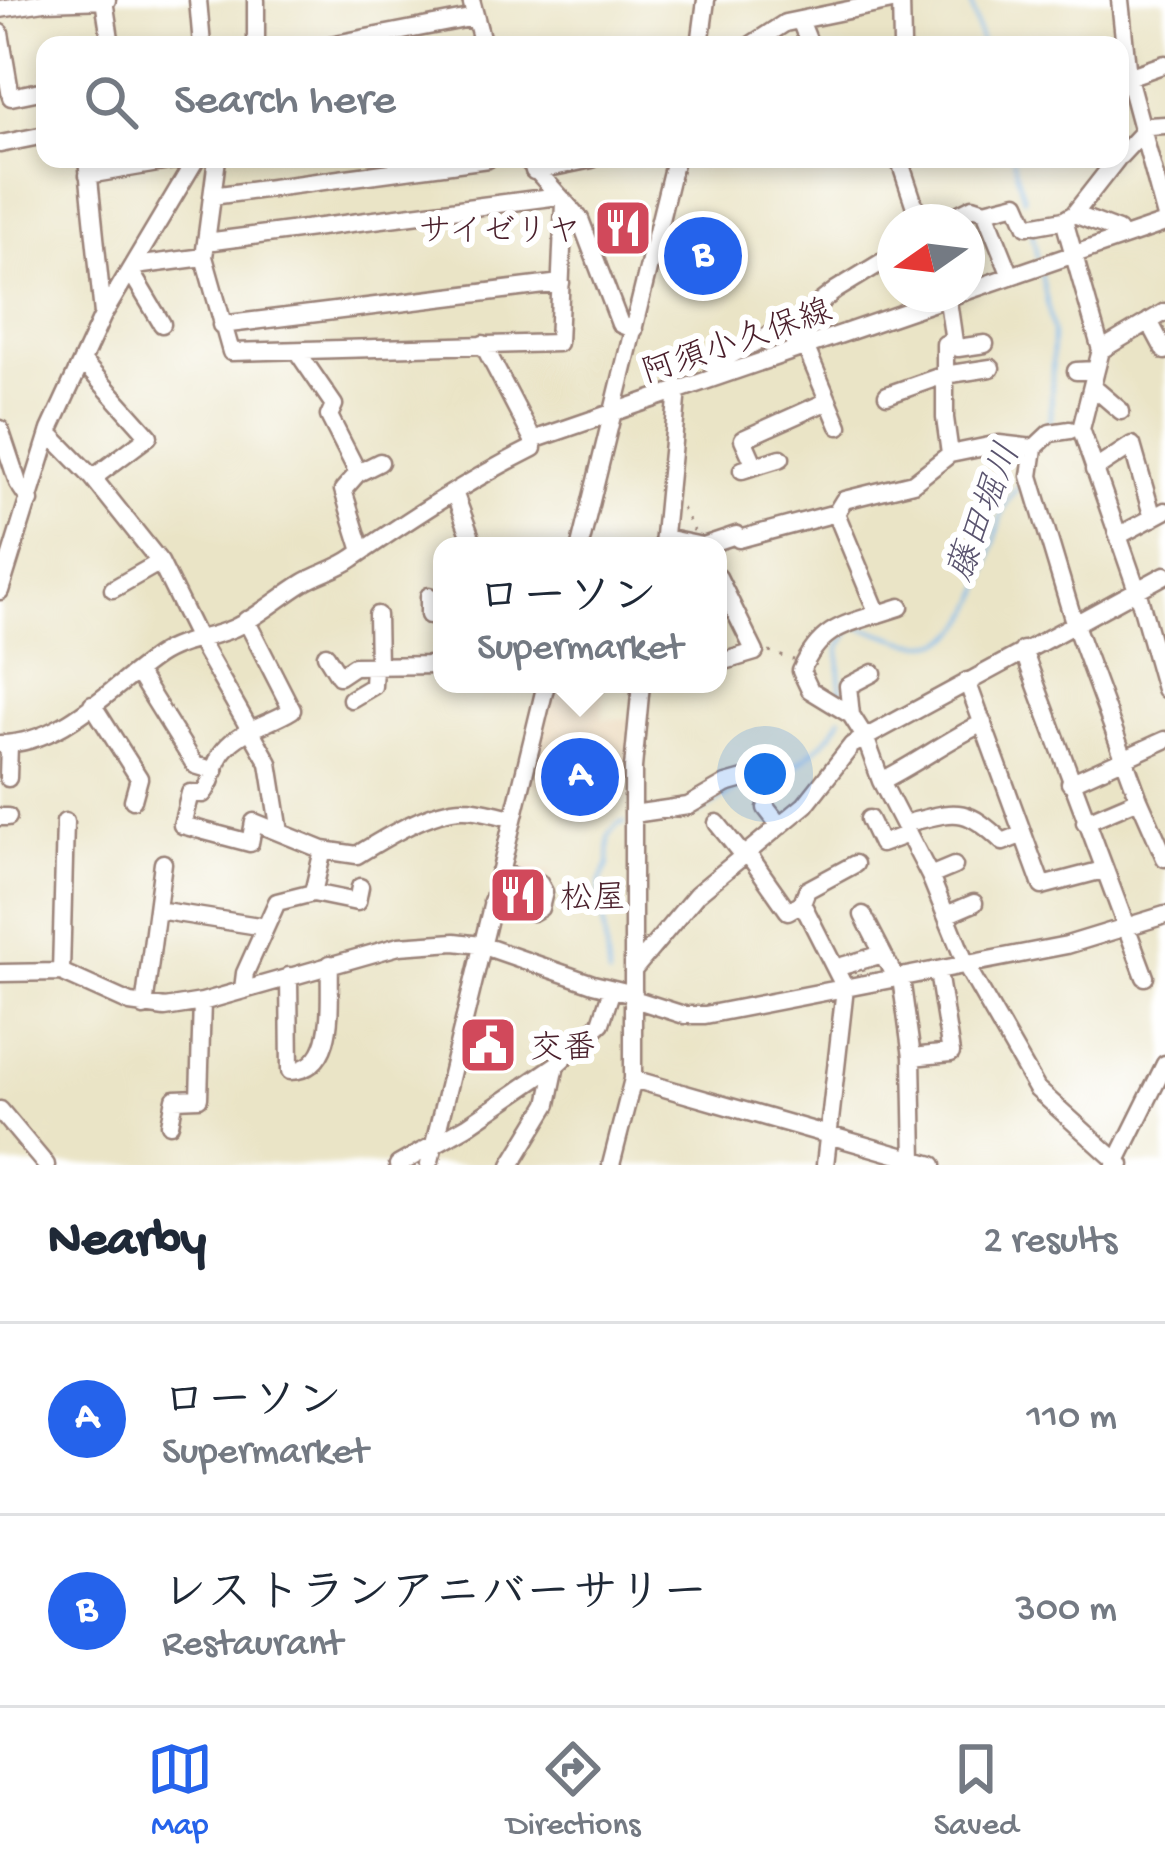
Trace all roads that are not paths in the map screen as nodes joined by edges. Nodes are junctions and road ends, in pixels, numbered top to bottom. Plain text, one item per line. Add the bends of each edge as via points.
1 (106, 0) edge
2 (198, 0) edge
3 (256, 0) edge
4 (706, 0) edge
5 (899, 0) edge
6 (1120, 0) edge
7 (68, 1) edge
8 (0, 9) edge
9 (473, 9) edge
10 (800, 20) junction
11 (0, 33) edge
12 (110, 36) edge
13 (201, 36) edge
14 (256, 36) edge
15 (348, 36) edge
16 (701, 36) edge
17 (764, 36) edge
18 (806, 36) edge
19 (901, 36) edge
20 (1124, 36) edge
21 (1165, 64) edge
22 (1129, 76) edge
23 (1129, 80) edge
24 (36, 92) edge
25 (1165, 125) edge
26 (1142, 132) junction
27 (36, 136) edge
28 (0, 144) edge
29 (1129, 146) edge
30 (87, 168) edge
31 (191, 168) edge
32 (216, 168) edge
33 (421, 168) edge
34 (533, 168) edge
35 (673, 168) edge
36 (903, 168) edge
37 (1109, 168) edge
38 (1161, 183) edge
39 (212, 196) junction
40 (562, 199) junction
41 (914, 204) edge
42 (985, 211) joint
43 (1069, 217) junction
44 (1165, 219) edge
45 (1118, 231) dead end
46 (205, 250) junction
47 (1074, 254) junction
48 (877, 265) edge
49 (133, 269) junction
50 (1011, 276) junction
51 (561, 283) junction
52 (985, 284) edge
53 (903, 312) edge
54 (955, 312) edge
55 (104, 315) junction
56 (1157, 317) edge
57 (795, 322) junction
58 (161, 324) dead end
59 (221, 325) junction
60 (634, 329) junction
61 (954, 342) junction
62 (483, 344) junction
63 (985, 344) dead end
64 (805, 346) junction
65 (1101, 350) junction
66 (297, 351) junction
67 (1165, 351) edge
68 (82, 361) junction
69 (712, 365) dead end
70 (991, 368) dead end
71 (1076, 370) dead end
72 (944, 375) junction
73 (1095, 379) junction
74 (887, 394) dead end
75 (677, 400) dead end
76 (829, 401) junction
77 (1121, 411) dead end
78 (613, 412) junction
79 (839, 426) dead end
80 (0, 429) edge
81 (1070, 430) dead end
82 (49, 434) junction
83 (533, 444) junction
84 (1030, 447) junction
85 (950, 454) junction
86 (781, 458) dead end
87 (380, 462) dead end
88 (1094, 470) junction
89 (358, 472) junction
90 (93, 478) junction
91 (454, 492) junction
92 (30, 501) junction
93 (836, 513) junction
94 (1159, 515) edge
95 (1118, 536) junction
96 (470, 537) edge
97 (582, 537) edge
98 (665, 537) edge
99 (727, 538) edge
100 (362, 550) junction
101 (160, 562) junction
102 (1165, 575) edge
103 (113, 589) dead end
104 (1137, 590) junction
105 (0, 591) edge
106 (429, 596) dead end
107 (727, 596) edge
108 (900, 607) dead end
109 (878, 614) junction
110 (377, 615) dead end
111 (433, 615) edge
112 (246, 620) junction
113 (1074, 622) junction
114 (196, 637) junction
115 (1023, 650) junction
116 (326, 655) dead end
117 (727, 660) edge
118 (433, 665) edge
119 (376, 666) junction
120 (137, 672) junction
121 (873, 673) dead end
122 (967, 681) junction
123 (1165, 689) edge
124 (544, 693) edge
125 (640, 693) edge
126 (351, 700) dead end
127 (92, 704) junction
128 (843, 711) junction
129 (982, 723) junction
130 (251, 730) junction
131 (866, 737) junction
132 (1165, 740) edge
133 (5, 744) edge
134 (1124, 759) junction
135 (215, 770) junction
136 (772, 770) dead end
137 (8, 778) dead end
138 (881, 781) junction
139 (1070, 783) junction
140 (1139, 799) junction
141 (133, 800) dead end
142 (766, 808) dead end
143 (513, 818) junction
144 (633, 818) junction
145 (869, 819) dead end
146 (1158, 821) edge
147 (65, 822) dead end
148 (1085, 822) junction
149 (716, 823) dead end
150 (780, 826) junction
151 (906, 829) junction
152 (280, 832) junction
153 (1023, 834) junction
154 (323, 850) junction
155 (746, 855) junction
156 (1165, 858) edge
157 (163, 863) dead end
158 (855, 863) dead end
159 (954, 866) dead end
160 (1103, 870) junction
161 (500, 873) junction
162 (930, 876) junction
163 (360, 887) dead end
164 (313, 893) junction
165 (492, 902) junction
166 (802, 903) junction
167 (974, 903) dead end
168 (157, 910) junction
169 (862, 915) dead end
170 (946, 915) junction
171 (1165, 915) edge
172 (265, 927) junction
173 (1128, 927) junction
174 (482, 945) junction
175 (883, 954) junction
176 (330, 964) junction
177 (968, 967) junction
178 (634, 968) junction
179 (835, 968) junction
180 (61, 972) junction
181 (938, 972) junction
182 (0, 973) edge
183 (289, 976) junction
184 (1145, 977) dead end
185 (899, 978) junction
186 (844, 988) junction
187 (243, 989) junction
188 (612, 989) junction
189 (634, 996) junction
190 (202, 1002) junction
191 (144, 1007) junction
192 (912, 1057) junction
193 (1165, 1064) edge
194 (556, 1065) junction
195 (633, 1078) junction
196 (0, 1110) edge
197 (170, 1124) dead end
198 (829, 1138) junction
199 (431, 1156) edge
200 (923, 1163) edge
201 (1118, 1164) edge
202 (46, 1165) edge
203 (398, 1165) edge
204 (511, 1165) edge
205 (611, 1165) edge
206 (825, 1165) edge

1 - 7 street
1 - 12 street
2 - 13 street
3 - 14 street
4 - 16 street
5 - 10 street
5 - 19 street
6 - 20 street
7 - 8 street
9 - 15 street
10 - 17 street
10 - 18 street
11 - 24 street via 10,97
21 - 22 street
23 - 26 street
25 - 26 street
26 - 29 street
26 - 38 street
27 - 28 street
30 - 55 street
31 - 49 street
32 - 39 street
33 - 39 street
34 - 40 street
35 - 60 street
36 - 41 street
37 - 43 street
38 - 44 street
39 - 46 street
40 - 46 street
40 - 51 street
40 - 60 street via 583,224 620,324
42 - 43 street via 1017,203 1031,225
42 - 50 street
43 - 45 street
43 - 47 street
44 - 47 street, 阿須小久保線
46 - 49 street
46 - 59 street
47 - 50 street, 阿須小久保線
47 - 65 street
48 - 57 street
49 - 55 street
49 - 58 street
50 - 52 street, 阿須小久保線
51 - 59 street
51 - 62 street via 558,343
53 - 64 street, 阿須小久保線
54 - 61 street
55 - 68 street
56 - 65 street
56 - 67 street
57 - 64 street
57 - 69 street
59 - 66 street via 231,352
60 - 78 street
61 - 63 street
61 - 72 street via 945,344
62 - 66 street
62 - 83 street
64 - 76 street
64 - 78 street, 阿須小久保線
65 - 73 street
66 - 89 street via 334,405 328,416
68 - 82 street
68 - 90 street via 149,436
70 - 72 street
71 - 73 street
72 - 74 street
72 - 85 street
73 - 77 street
73 - 88 street via 1081,429
75 - 98 street
76 - 79 street
76 - 86 street via 743,439 749,468
78 - 83 street, 阿須小久保線
78 - 97 street
80 - 92 street
81 - 84 street
82 - 90 street
82 - 92 street
83 - 91 street, 阿須小久保線
84 - 85 street
84 - 113 street via 1030,476
85 - 93 street via 913,483 844,500
87 - 89 street
88 - 94 street via 1132,445
88 - 95 street
89 - 100 street via 343,490
90 - 101 street
91 - 96 street
91 - 100 street, 阿須小久保線
92 - 105 street
93 - 99 street
93 - 109 street
94 - 95 street
95 - 104 street
100 - 112 street, 阿須小久保線
101 - 103 street
101 - 114 street
102 - 104 street
104 - 113 street
104 - 123 street
106 - 111 street
107 - 117 street via 755,652
108 - 109 street
109 - 128 street via 836,626 803,664 810,690
110 - 119 street
112 - 114 street, 阿須小久保線
112 - 130 street via 297,707
113 - 115 street
113 - 134 street
114 - 120 street, 阿須小久保線
114 - 130 street
115 - 122 street
115 - 139 street
116 - 119 street via 339,676
118 - 119 street
119 - 126 street via 373,686
120 - 127 street, 阿須小久保線
120 - 135 street via 195,765
121 - 128 street via 848,686
122 - 129 street
122 - 131 street
124 - 143 street
125 - 144 street
127 - 133 street, 阿須小久保線 via 37,739
127 - 141 street via 139,778
128 - 131 street
129 - 138 street
129 - 153 street
130 - 135 street via 220,753
130 - 152 street via 268,764
131 - 138 street
131 - 150 street
132 - 134 street
133 - 137 street
134 - 139 street
134 - 140 street
135 - 152 street via 203,794 190,793 182,825 250,843 254,822
136 - 144 street via 688,806
138 - 151 street
139 - 148 street
140 - 146 street
140 - 148 street
142 - 150 street
143 - 154 street via 450,811 357,855
143 - 161 street
144 - 178 street
145 - 151 street via 881,844
146 - 156 street
147 - 180 street
148 - 160 street
149 - 155 street
150 - 155 street
151 - 153 street via 956,812 1003,842
151 - 162 street
152 - 154 street
153 - 160 street via 1042,886
154 - 164 street
155 - 166 street via 788,910
155 - 178 street via 697,894
157 - 168 street
158 - 166 street via 807,890
159 - 162 street
160 - 173 street
161 - 165 street
161 - 165 street via 539,883 540,908
162 - 170 street
163 - 164 street via 357,902
164 - 172 street via 277,902
165 - 174 street
166 - 179 street
167 - 170 street
168 - 172 street
168 - 191 street
169 - 175 street
170 - 177 street
171 - 173 street
172 - 187 street
173 - 177 street
173 - 184 street
174 - 176 street via 424,942
174 - 188 street
174 - 199 street
175 - 179 street
175 - 185 street
176 - 183 street
176 - 183 street via 324,1050 304,1070 290,1071
177 - 181 street
177 - 201 street via 1037,1090
178 - 189 street
179 - 186 street
180 - 182 street
180 - 191 street
181 - 185 street
181 - 192 street via 951,1053
183 - 187 street
185 - 186 street
185 - 192 street
186 - 189 street via 705,1015
186 - 198 street
187 - 190 street
188 - 189 street
188 - 194 street via 601,1023
189 - 195 street
190 - 191 street
190 - 197 street via 200,1098 175,1100
192 - 200 street
193 - 201 street
194 - 199 street
194 - 204 street via 548,1104
195 - 198 street
195 - 205 street
196 - 202 street
198 - 200 street
198 - 206 street
199 - 203 street

